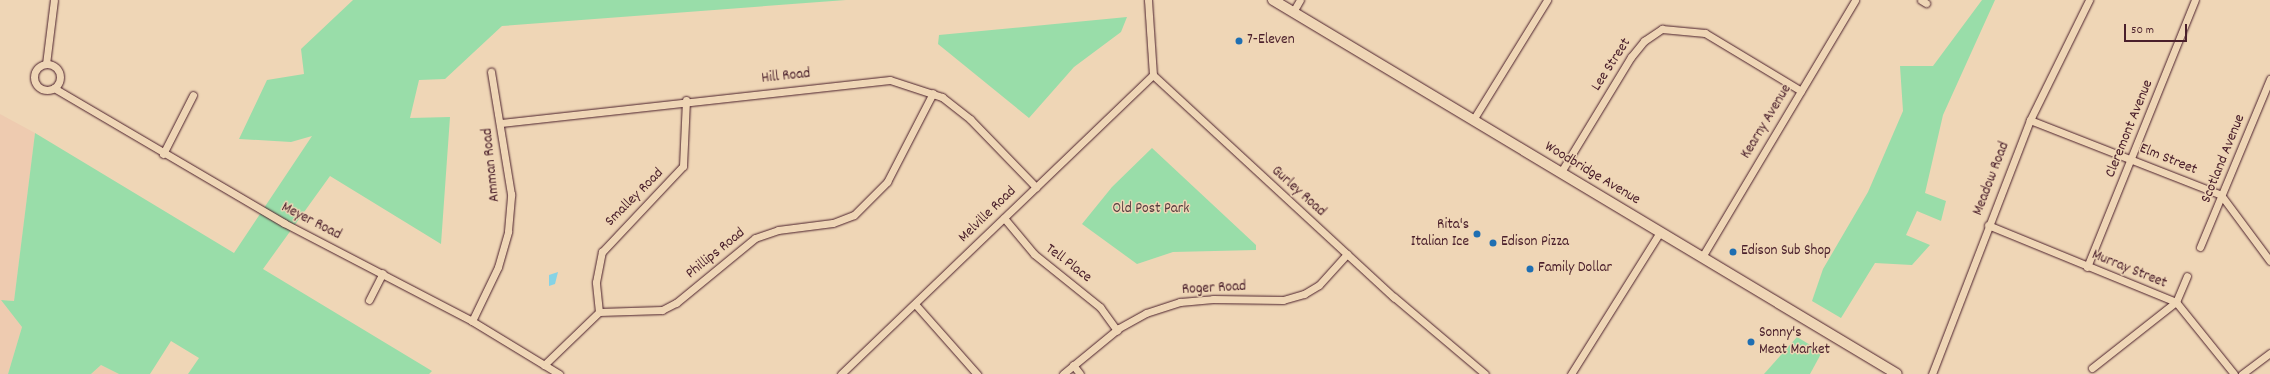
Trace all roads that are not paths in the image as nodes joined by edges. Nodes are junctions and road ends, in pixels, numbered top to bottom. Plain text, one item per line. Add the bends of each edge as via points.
1 (54, 0) edge
2 (1148, 0) edge
3 (1273, 0) edge
4 (1300, 0) edge
5 (1547, 0) edge
6 (1855, 0) edge
7 (2089, 0) edge
8 (2195, 0) edge
9 (1293, 12) junction
10 (46, 64) junction
11 (491, 72) dead end
12 (1153, 75) junction
13 (2270, 79) edge
14 (54, 88) junction
15 (1801, 91) junction
16 (933, 93) junction
17 (2265, 94) junction
18 (193, 95) dead end
19 (686, 100) junction
20 (2270, 101) edge
21 (1473, 120) junction
22 (2030, 120) junction
23 (500, 123) junction
24 (163, 154) junction
25 (2131, 159) junction
26 (1561, 172) junction
27 (1036, 187) junction
28 (2220, 195) junction
29 (1004, 218) junction
30 (1988, 225) junction
31 (1660, 232) junction
32 (2200, 247) dead end
33 (1347, 254) junction
34 (1702, 257) junction
35 (2270, 261) edge
36 (2087, 267) junction
37 (383, 273) junction
38 (2187, 276) dead end
39 (369, 300) dead end
40 (2176, 302) junction
41 (915, 304) junction
42 (599, 312) junction
43 (472, 321) junction
44 (1117, 330) junction
45 (2270, 353) edge
46 (544, 365) junction
47 (1073, 365) junction
48 (2092, 368) dead end
49 (559, 374) edge
50 (841, 374) edge
51 (977, 374) edge
52 (1063, 374) edge
53 (1080, 374) edge
54 (1484, 374) edge
55 (1571, 374) edge
56 (1896, 374) edge
57 (1932, 374) edge
58 (2234, 374) edge
59 (2242, 374) edge

1 - 10 street
2 - 12 street
3 - 9 main road, Woodbridge Avenue
4 - 9 street
5 - 21 street
6 - 15 street, Kearny Avenue
7 - 22 street, Meadow Road
8 - 25 street, Cleremont Avenue
9 - 21 main road, Woodbridge Avenue
10 - 14 street via 59,73
10 - 14 street, Meyer Road via 38,67 34,79 42,89
11 - 23 street, Amman Road
12 - 27 street, Melville Road
12 - 33 street, Gurley Road
13 - 17 street, Scotland Avenue
14 - 24 street, Meyer Road
15 - 26 street, Lee Street via 1705,33 1662,29 1644,40 1631,57
15 - 34 street, Kearny Avenue
16 - 19 street, Hill Road via 890,80
16 - 27 street, Hill Road via 970,119
16 - 42 street, Phillips Road via 887,182 854,214 833,223 778,230 755,238 676,303 662,310
17 - 20 street
17 - 28 street, Scotland Avenue
18 - 24 street
19 - 23 street, Hill Road
19 - 42 street, Smalley Road via 683,166 602,252 596,282
21 - 26 main road, Woodbridge Avenue
22 - 25 street, Elm Street
22 - 30 street, Meadow Road
23 - 43 street, Amman Road via 511,194 508,232 498,267
24 - 37 street, Meyer Road via 284,223
25 - 28 street, Elm Street
25 - 36 street, Cleremont Avenue
26 - 31 main road, Woodbridge Avenue
27 - 29 street, Melville Road
28 - 32 street, Scotland Avenue
28 - 35 street
29 - 41 street, Melville Road
29 - 44 street, Tell Place via 1034,254 1100,307
30 - 36 street, Murray Street
30 - 57 street, Meadow Road
31 - 34 main road, Woodbridge Avenue
31 - 55 street
33 - 44 street, Roger Road via 1319,285 1304,294 1284,300 1180,302 1146,313
33 - 54 street, Gurley Road
34 - 56 main road, Woodbridge Avenue
36 - 40 street, Murray Street
37 - 39 street
37 - 43 street, Meyer Road
38 - 40 street
40 - 48 street
40 - 58 street, Murray Street
41 - 50 street, Melville Road
41 - 51 street
42 - 46 street
43 - 46 street, Meyer Road
44 - 47 street, Roger Road
45 - 59 street
46 - 49 street, Meyer Road
47 - 52 street, Roger Road
47 - 53 street

